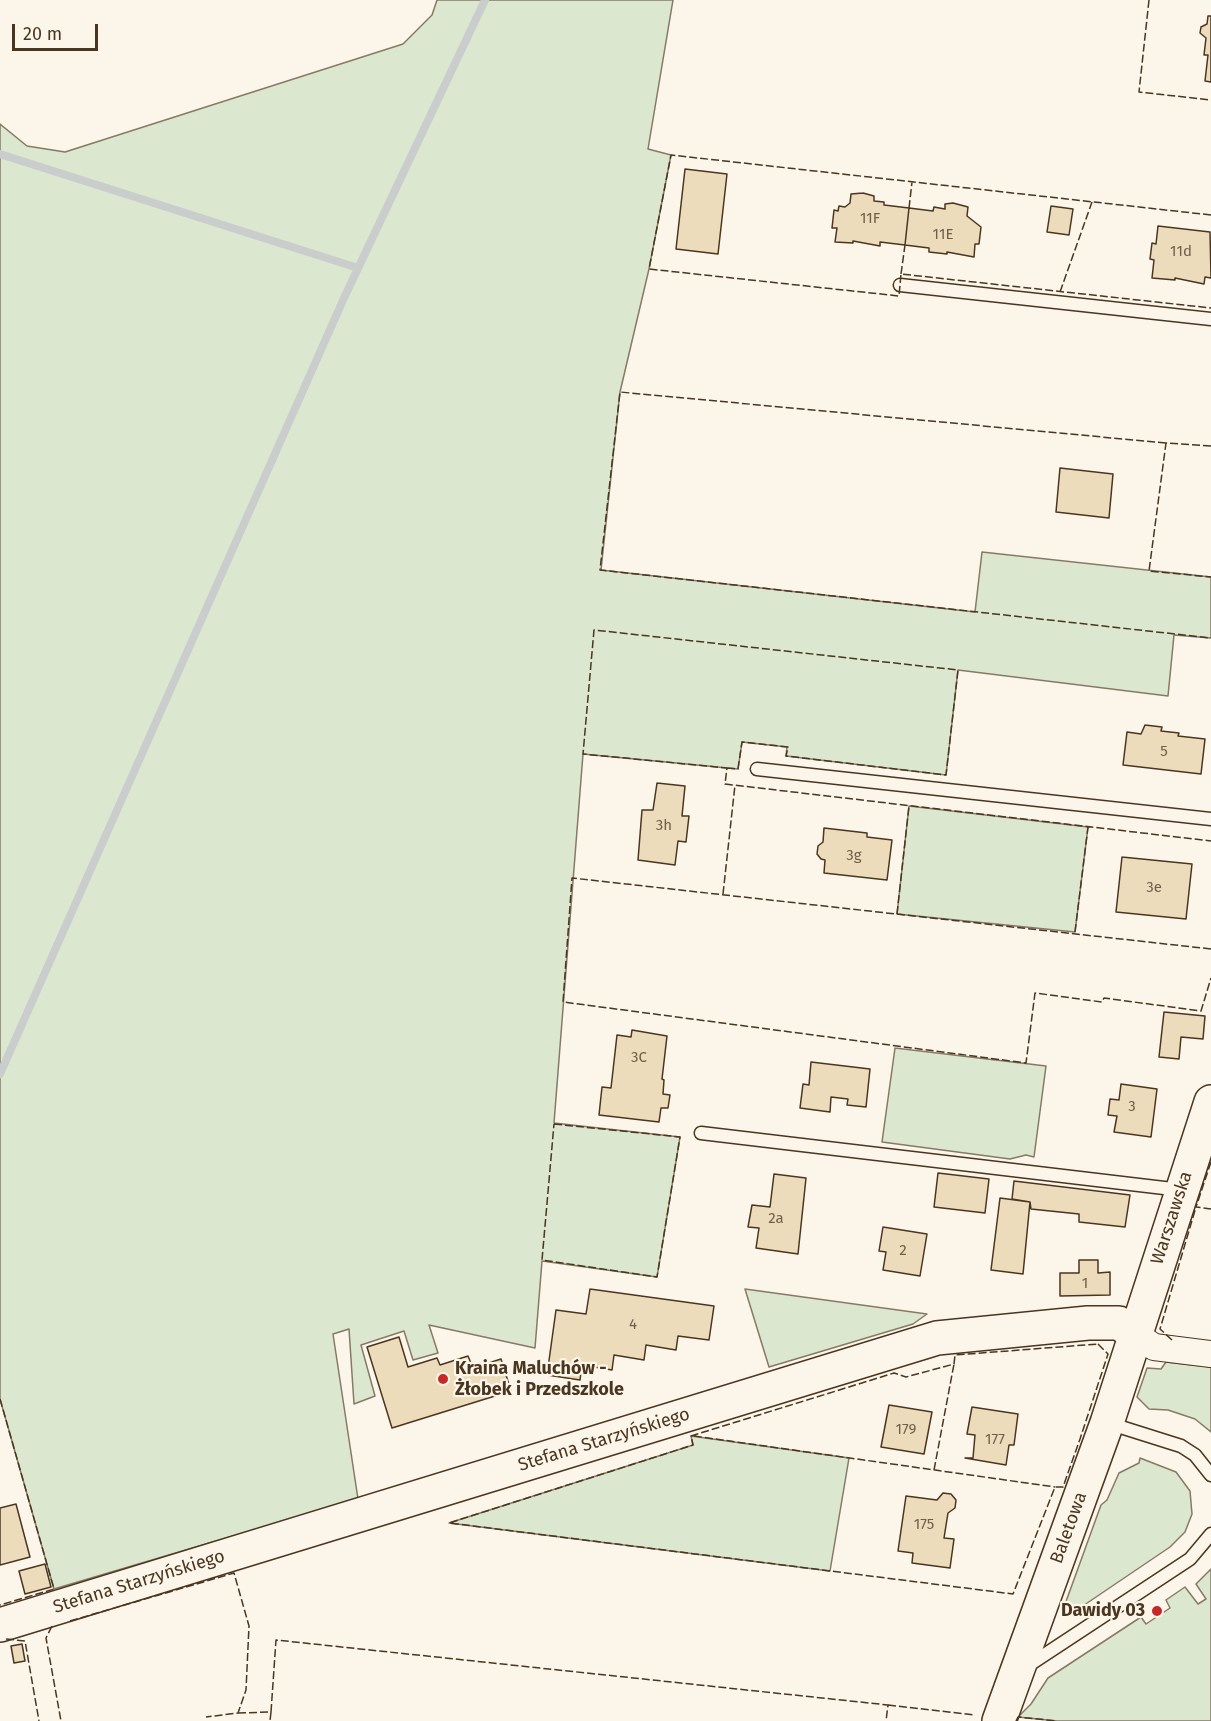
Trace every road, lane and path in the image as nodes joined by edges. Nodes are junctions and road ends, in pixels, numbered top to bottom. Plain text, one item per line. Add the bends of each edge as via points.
1 (900, 285) dead end
2 (1211, 318) edge
3 (757, 769) dead end
4 (1211, 819) edge
5 (1211, 1102) edge
6 (701, 1133) dead end
7 (1182, 1190) junction
8 (1135, 1334) junction
9 (1211, 1354) edge
10 (1107, 1423) junction
11 (1211, 1475) edge
12 (1211, 1534) edge
13 (0, 1625) edge
14 (1015, 1674) junction
15 (999, 1721) edge

1 - 2 lane
3 - 4 lane
5 - 7 street, Warszawska
6 - 7 lane
7 - 8 street, Warszawska
8 - 9 street, Stefana Starzyńskiego via 1154,1347
8 - 10 street, Baletowa
8 - 13 street, Stefana Starzyńskiego via 1119,1323 1088,1323 938,1338
10 - 11 lane via 1181,1446 1195,1455
10 - 14 street, Baletowa
12 - 14 lane via 1190,1559
14 - 15 street, Baletowa

